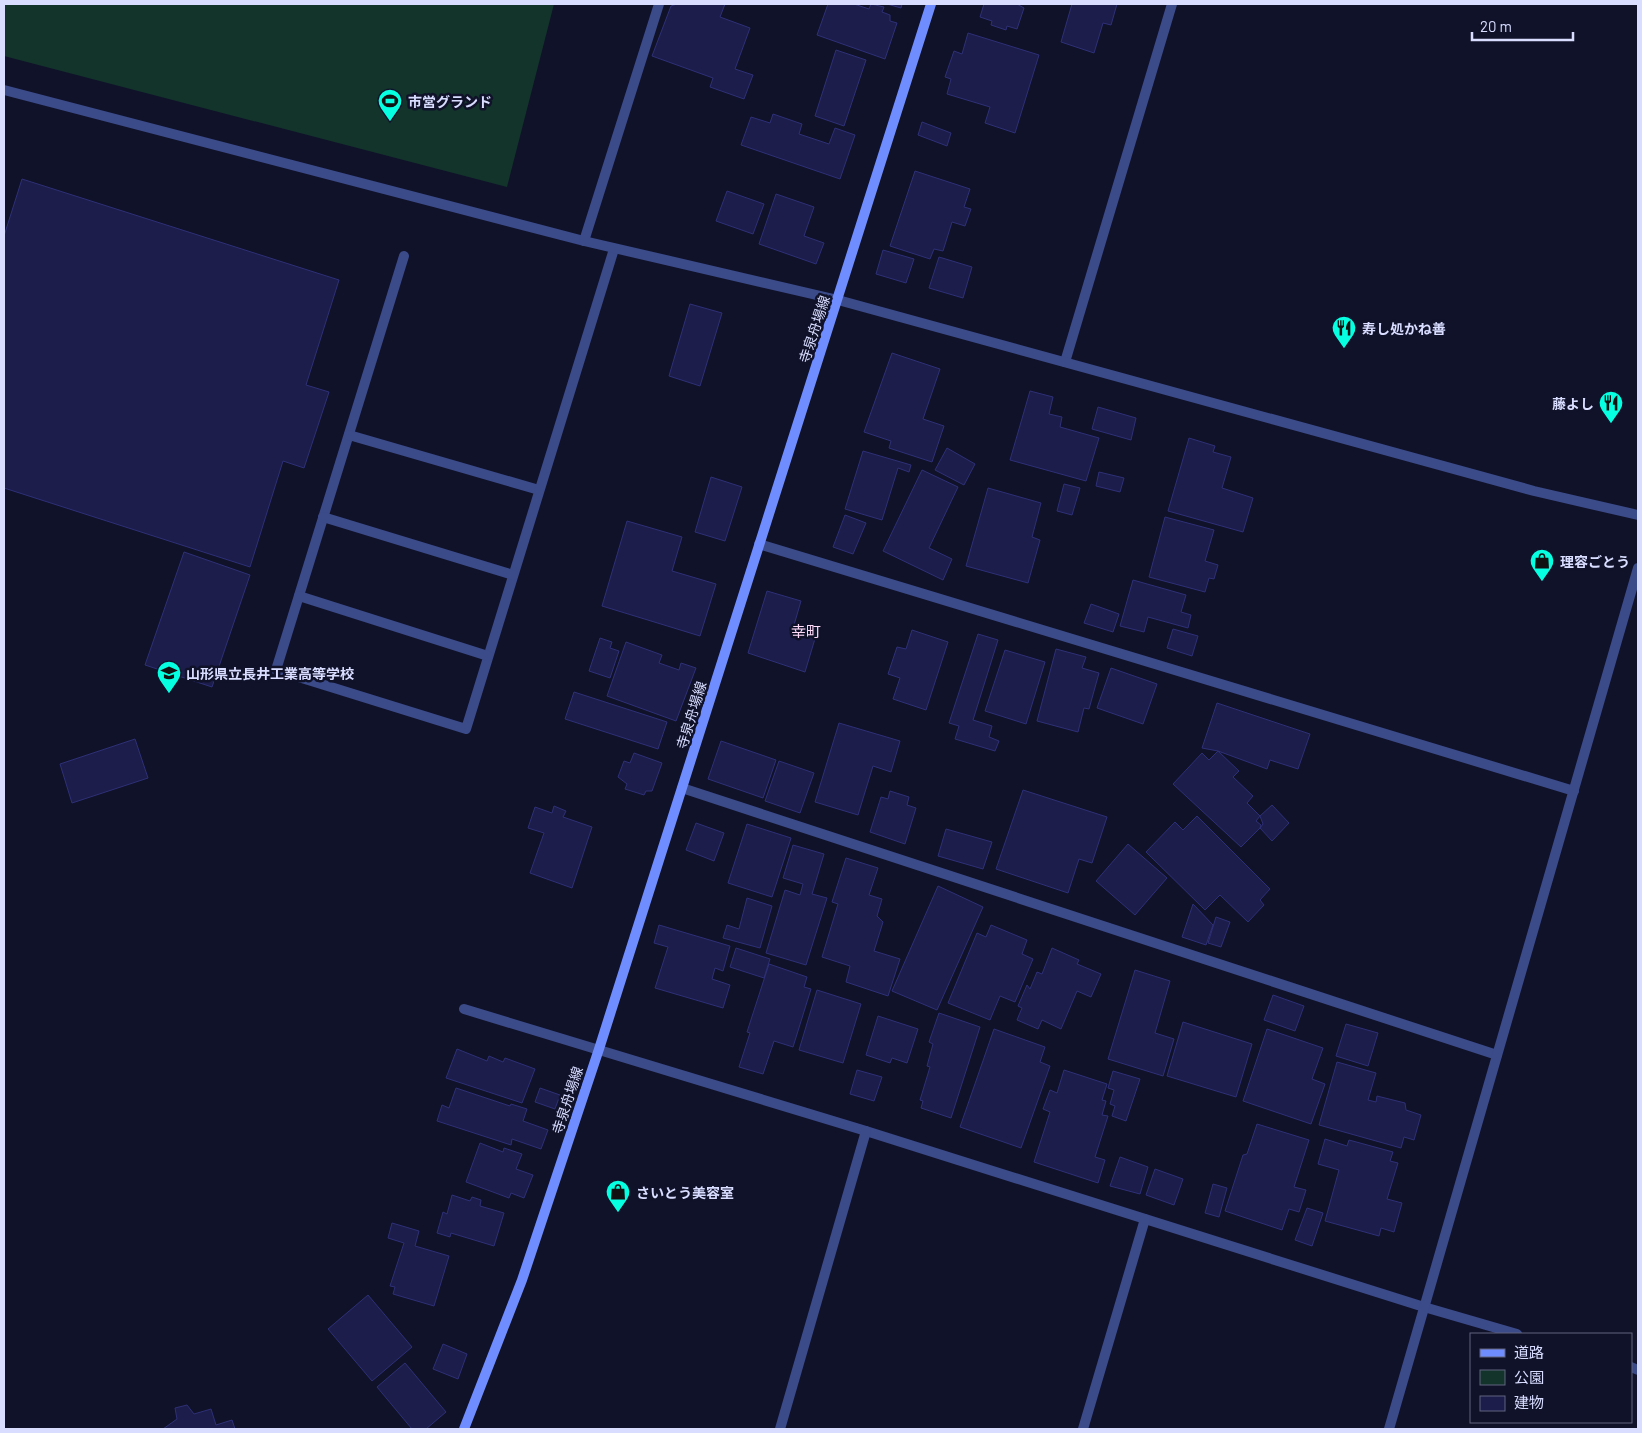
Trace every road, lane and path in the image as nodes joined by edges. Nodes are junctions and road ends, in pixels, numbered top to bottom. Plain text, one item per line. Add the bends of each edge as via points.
1 (658, 4) edge
2 (931, 4) edge
3 (1172, 4) edge
4 (4, 90) edge
5 (584, 241) junction
6 (614, 249) junction
7 (404, 256) dead end
8 (838, 300) junction
9 (1065, 362) junction
10 (349, 435) junction
11 (539, 490) junction
12 (1638, 515) edge
13 (323, 517) junction
14 (759, 544) junction
15 (1638, 568) edge
16 (513, 575) junction
17 (299, 596) junction
18 (488, 656) junction
19 (682, 788) junction
20 (1574, 791) junction
21 (464, 1009) dead end
22 (599, 1049) junction
23 (1497, 1055) junction
24 (866, 1131) junction
25 (1145, 1219) junction
26 (1424, 1308) junction
27 (1513, 1333) edge
28 (464, 1429) edge
29 (780, 1429) edge
30 (1082, 1429) edge
31 (1389, 1429) edge

1 - 5 street
2 - 8 main road, 寺泉舟場線
3 - 9 street
4 - 5 street
5 - 6 street
6 - 8 street
6 - 11 street
7 - 10 street
8 - 9 street
8 - 14 main road, 寺泉舟場線
9 - 12 street via 1534,491
10 - 11 street
10 - 13 street
11 - 16 street
13 - 16 street
13 - 17 street
14 - 19 main road, 寺泉舟場線
14 - 20 street
15 - 20 street
16 - 18 street
17 - 18 street
17 - 18 street via 276,670 466,729
19 - 22 main road, 寺泉舟場線
19 - 23 street
20 - 23 street
21 - 22 street
22 - 24 street
22 - 28 main road, 寺泉舟場線 via 522,1280
23 - 26 street
24 - 25 street
24 - 29 street
25 - 26 street
25 - 30 street
26 - 27 street
26 - 31 street

